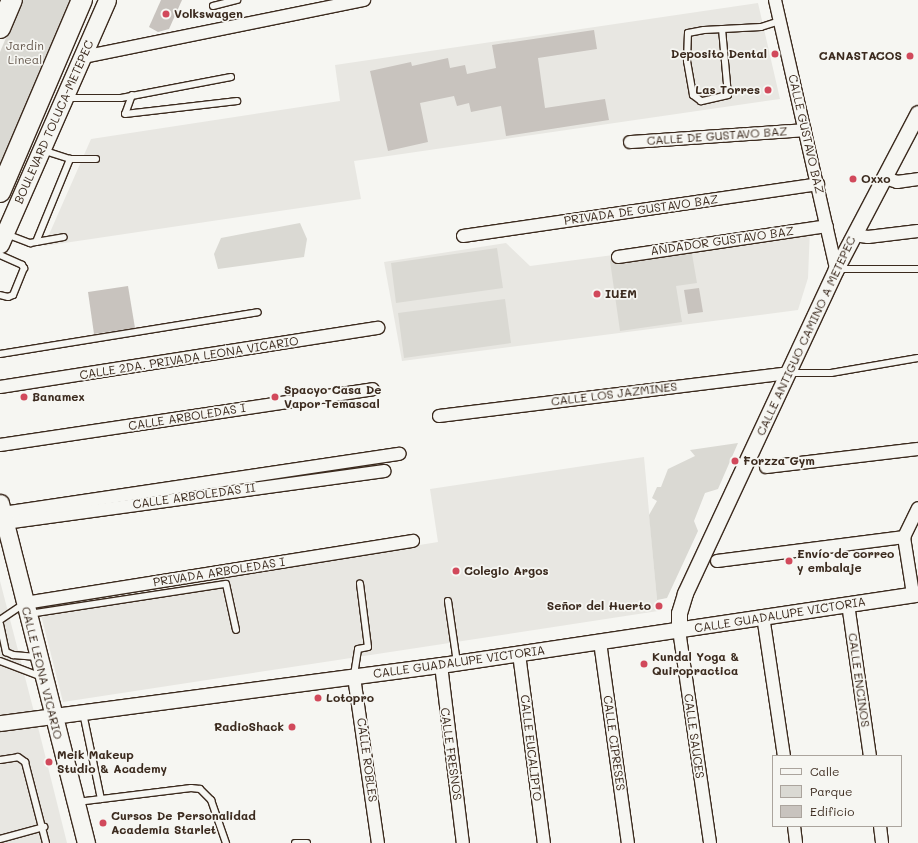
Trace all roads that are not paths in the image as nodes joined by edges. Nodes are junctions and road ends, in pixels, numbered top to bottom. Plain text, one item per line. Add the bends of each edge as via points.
1 (12, 0) edge
2 (82, 0) edge
3 (107, 0) edge
4 (237, 0) edge
5 (364, 0) edge
6 (775, 0) edge
7 (213, 6) dead end
8 (780, 21) junction
9 (0, 28) edge
10 (722, 29) junction
11 (84, 57) junction
12 (231, 77) dead end
13 (132, 95) junction
14 (65, 98) junction
15 (237, 101) dead end
16 (917, 119) edge
17 (805, 130) junction
18 (630, 142) dead end
19 (42, 150) junction
20 (70, 159) junction
21 (96, 159) dead end
22 (885, 178) junction
23 (918, 179) edge
24 (818, 184) junction
25 (0, 192) edge
26 (826, 226) junction
27 (918, 231) edge
28 (854, 235) junction
29 (463, 236) dead end
30 (64, 237) dead end
31 (2, 239) edge
32 (36, 242) junction
33 (0, 255) edge
34 (618, 256) dead end
35 (836, 268) junction
36 (918, 269) edge
37 (0, 295) edge
38 (258, 312) dead end
39 (378, 328) dead end
40 (0, 354) edge
41 (918, 358) edge
42 (788, 373) junction
43 (0, 387) edge
44 (373, 389) dead end
45 (439, 416) dead end
46 (0, 445) edge
47 (918, 448) edge
48 (400, 454) dead end
49 (766, 467) dead end
50 (384, 471) dead end
51 (918, 508) edge
52 (3, 513) edge
53 (904, 537) junction
54 (413, 541) dead end
55 (717, 561) dead end
56 (360, 584) dead end
57 (915, 594) edge
58 (448, 601) dead end
59 (848, 604) junction
60 (26, 609) junction
61 (764, 616) junction
62 (0, 620) edge
63 (0, 624) edge
64 (236, 630) dead end
65 (679, 630) junction
66 (600, 642) junction
67 (519, 654) junction
68 (38, 658) junction
69 (0, 661) edge
70 (457, 663) junction
71 (441, 665) junction
72 (354, 677) junction
73 (43, 678) junction
74 (83, 713) junction
75 (53, 716) junction
76 (0, 723) edge
77 (784, 755) edge
78 (870, 755) edge
79 (0, 760) edge
80 (101, 799) junction
81 (75, 802) junction
82 (794, 827) edge
83 (880, 827) edge
84 (44, 828) junction
85 (0, 839) edge
86 (46, 843) edge
87 (86, 843) edge
88 (226, 843) edge
89 (296, 843) edge
90 (307, 843) edge
91 (378, 843) edge
92 (463, 843) edge
93 (544, 843) edge
94 (628, 843) edge
95 (710, 843) edge
96 (796, 843) edge
97 (882, 843) edge

1 - 9 highway
2 - 25 highway
3 - 11 main road, BOULEVARD TOLUCA-METEPEC
4 - 7 lane
5 - 11 street
6 - 8 street, CALLE GUSTAVO BAZ
8 - 10 lane via 761,27
8 - 17 street, CALLE GUSTAVO BAZ
10 - 10 lane via 688,33 687,61 693,95 701,100 728,95
11 - 14 main road, BOULEVARD TOLUCA-METEPEC
12 - 13 lane
13 - 14 lane via 110,99
13 - 15 lane via 126,114
14 - 19 main road, BOULEVARD TOLUCA-METEPEC
16 - 22 street, CALLE ANTIGUO CAMINO A METEPEC
17 - 18 street, CALLE DE GUSTAVO BAZ
17 - 24 street, CALLE GUSTAVO BAZ
19 - 20 lane
19 - 31 main road, BOULEVARD TOLUCA-METEPEC
20 - 21 lane
20 - 32 lane
22 - 23 street via 897,182
22 - 28 street, CALLE ANTIGUO CAMINO A METEPEC
24 - 26 street, CALLE GUSTAVO BAZ
24 - 29 street, PRIVADA DE GUSTAVO BAZ
26 - 34 street, ANDADOR GUSTAVO BAZ
26 - 35 street, CALLE GUSTAVO BAZ
27 - 28 street via 868,237
28 - 35 street, CALLE ANTIGUO CAMINO A METEPEC
30 - 32 lane
31 - 32 lane
33 - 37 lane via 22,264 24,268 13,295 8,298
35 - 36 lane
35 - 42 street, CALLE ANTIGUO CAMINO A METEPEC
38 - 40 lane
39 - 43 street, CALLE 2DA. PRIVADA LEONA VICARIO
41 - 42 lane via 831,373
42 - 45 street, CALLE LOS JAZMINES
42 - 65 street, CALLE ANTIGUO CAMINO A METEPEC via 685,593 679,613
44 - 46 street, CALLE ARBOLEDAS I
47 - 49 street
48 - 52 street
50 - 52 street, CALLE ARBOLEDAS II
51 - 53 street
52 - 60 main road, CALLE LEONA VICARIO
53 - 55 street
53 - 57 street
54 - 60 street, PRIVADA ARBOLEDAS I
56 - 72 lane via 368,647 358,649
57 - 59 street, CALLE GUADALUPE VICTORIA
58 - 70 lane
59 - 61 street, CALLE GUADALUPE VICTORIA
59 - 78 street, CALLE ENCINOS
60 - 62 lane
60 - 64 lane via 226,584
60 - 68 main road, CALLE LEONA VICARIO
61 - 65 street, CALLE GUADALUPE VICTORIA
61 - 77 street
63 - 68 lane via 6,652
65 - 66 street, CALLE GUADALUPE VICTORIA
65 - 95 street, CALLE SAUCES
66 - 67 street, CALLE GUADALUPE VICTORIA
66 - 94 street, CALLE CIPRESES
67 - 70 street, CALLE GUADALUPE VICTORIA
67 - 93 street, CALLE EUCALIPTO
68 - 73 main road, CALLE LEONA VICARIO
69 - 73 lane
70 - 71 street, CALLE GUADALUPE VICTORIA
71 - 72 street, CALLE GUADALUPE VICTORIA
71 - 92 street, CALLE FRESNOS
72 - 74 street, CALLE GUADALUPE VICTORIA
72 - 91 street, CALLE ROBLES
73 - 75 main road, CALLE LEONA VICARIO
74 - 75 street, CALLE GUADALUPE VICTORIA
74 - 80 lane
75 - 76 street, CALLE GUADALUPE VICTORIA
75 - 81 main road, CALLE LEONA VICARIO
79 - 84 lane via 18,757 22,759
80 - 81 lane
80 - 88 lane via 200,789 211,800
81 - 87 main road, CALLE LEONA VICARIO
82 - 96 street
83 - 97 street
84 - 85 lane
84 - 86 lane
89 - 90 lane

